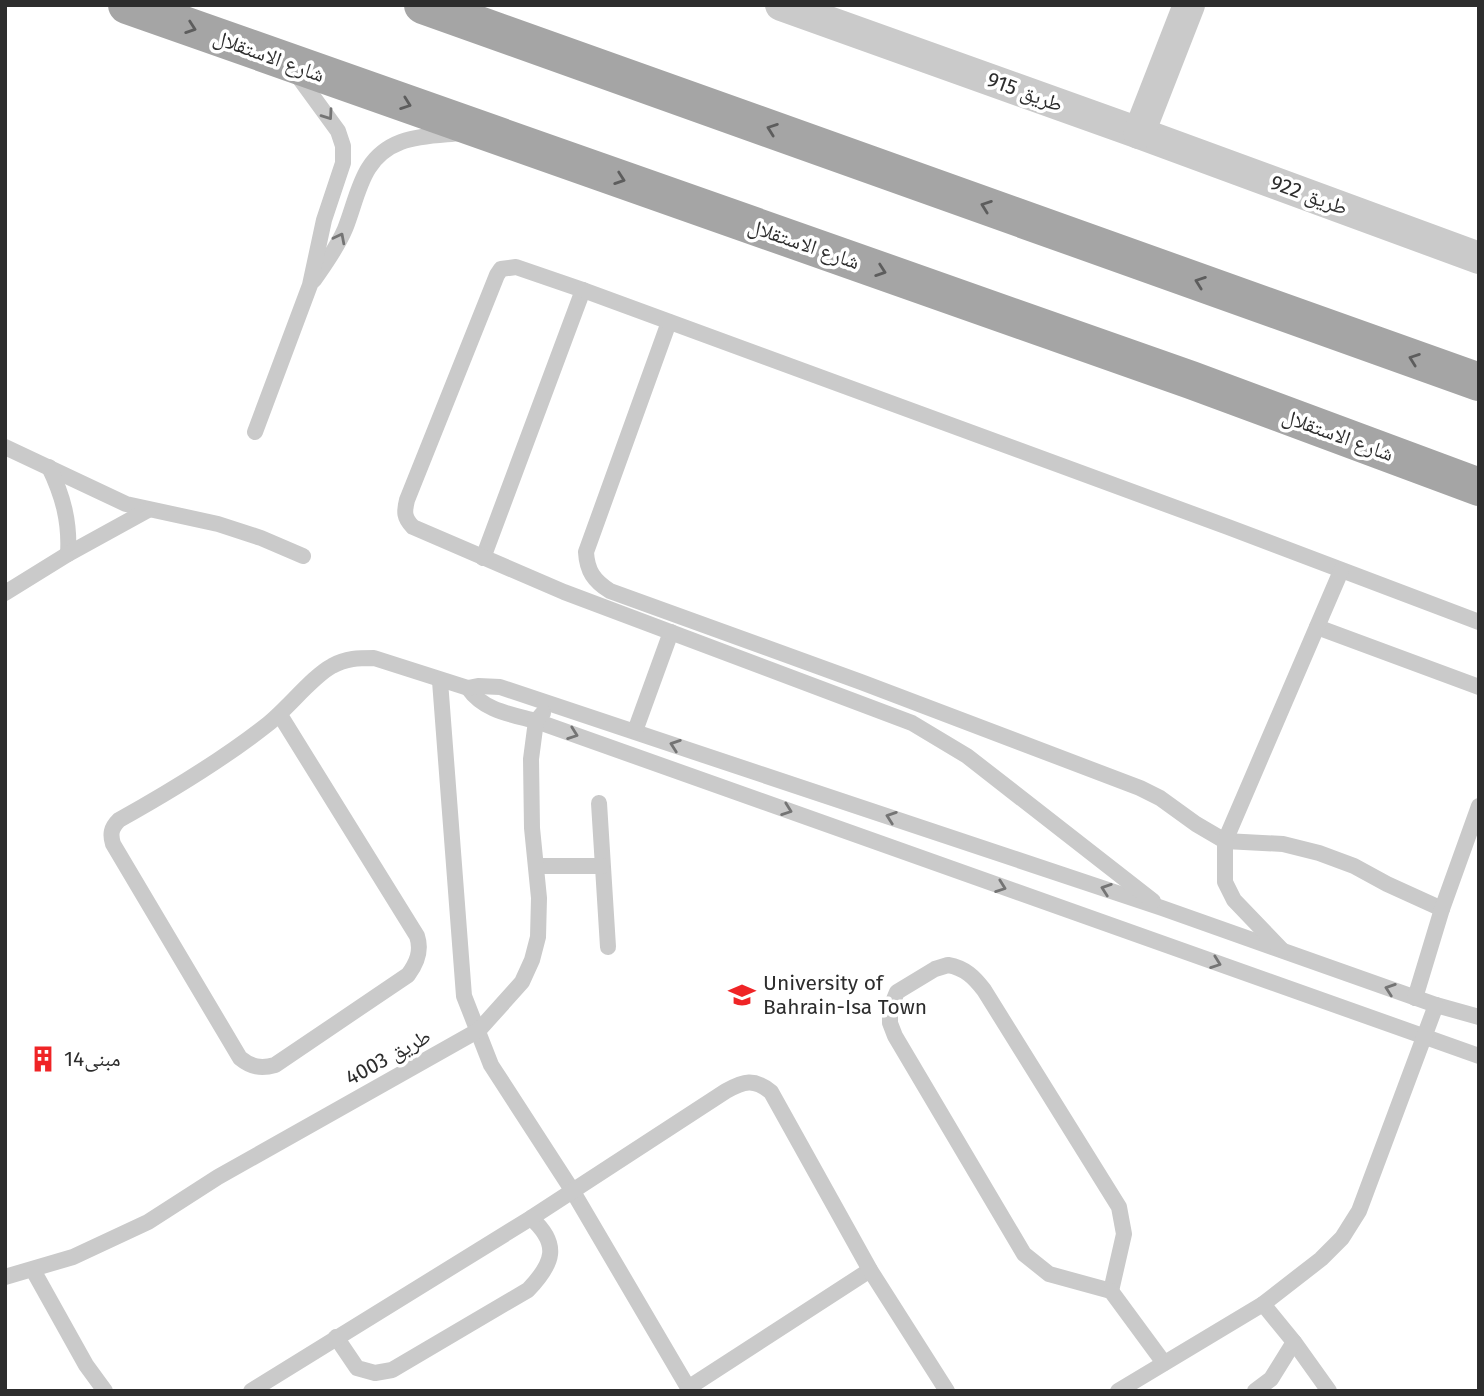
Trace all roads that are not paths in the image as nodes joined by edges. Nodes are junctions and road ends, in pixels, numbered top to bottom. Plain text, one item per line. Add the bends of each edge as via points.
1 (127, 5) edge
2 (423, 5) edge
3 (781, 5) edge
4 (1189, 5) edge
5 (287, 62) junction
6 (479, 130) junction
7 (1139, 133) junction
8 (332, 196) junction
9 (353, 204) junction
10 (1479, 258) edge
11 (310, 285) junction
12 (583, 290) junction
13 (669, 322) junction
14 (1479, 382) edge
15 (255, 432) dead end
16 (5, 447) edge
17 (49, 467) junction
18 (1479, 487) edge
19 (148, 510) junction
20 (68, 554) junction
21 (303, 556) dead end
22 (483, 558) junction
23 (1341, 571) junction
24 (5, 593) edge
25 (1479, 622) edge
26 (1317, 627) junction
27 (671, 632) junction
28 (440, 681) junction
29 (1479, 687) edge
30 (468, 688) junction
31 (550, 704) junction
32 (279, 715) junction
33 (536, 721) junction
34 (635, 732) junction
35 (599, 803) dead end
36 (1479, 806) edge
37 (1226, 841) junction
38 (536, 866) junction
39 (602, 866) junction
40 (1162, 908) junction
41 (1442, 909) junction
42 (608, 947) dead end
43 (1286, 954) junction
44 (1415, 998) junction
45 (1436, 1005) junction
46 (1479, 1017) edge
47 (479, 1030) junction
48 (1423, 1037) junction
49 (1479, 1056) edge
50 (572, 1190) junction
51 (531, 1218) junction
52 (33, 1270) junction
53 (870, 1270) junction
54 (5, 1277) edge
55 (1111, 1291) junction
56 (1262, 1304) junction
57 (336, 1337) junction
58 (1294, 1342) junction
59 (1164, 1363) junction
60 (96, 1388) edge
61 (689, 1389) edge
62 (251, 1391) edge
63 (947, 1391) edge
64 (1118, 1391) edge
65 (1255, 1391) edge
66 (1329, 1391) edge

1 -> 5 main road, شارع الاستقلال
14 -> 2 main road
3 - 7 street, طريق 915
4 - 7 street
5 -> 6 main road, شارع الاستقلال
5 -> 8 lane via 338,131 343,163
6 - 9 lane via 404,141 389,148 365,171
6 -> 18 main road, شارع الاستقلال via 1191,380
7 - 10 street, طريق 922
8 - 9 lane
8 - 11 lane
11 -> 9 lane via 340,239
11 - 15 lane
12 - 13 lane
12 - 22 lane
12 - 22 lane via 516,267 502,269 407,500 406,519 413,527
13 - 23 lane
13 - 37 lane via 586,552 587,564 600,584 1140,788
16 - 17 lane
17 - 19 lane
17 - 20 lane via 65,510
19 - 20 lane
19 - 21 lane via 218,524
20 - 24 lane
22 - 27 lane
23 - 25 lane
23 - 26 lane
26 - 29 lane
26 - 37 lane
27 - 34 lane
27 - 40 lane via 912,723 940,738
28 - 30 lane
28 - 32 lane via 374,658 343,661 329,667
28 - 47 lane via 464,996
30 - 31 lane via 500,687
30 - 33 lane via 491,709
31 - 33 lane
31 - 34 lane
32 - 32 lane via 182,785 119,820 111,835 240,1058 265,1068 408,975 419,945
33 - 38 lane, طريق 4003 via 531,828
33 -> 48 lane
40 -> 34 lane
35 - 39 lane
36 - 41 lane
37 - 41 lane via 1283,844 1319,853
37 - 43 lane via 1225,882 1234,900
38 - 39 lane
38 - 47 lane, طريق 4003 via 540,898 533,960 522,982
39 - 42 lane
40 - 43 lane
41 - 44 lane
44 -> 43 lane
44 - 45 lane
45 - 46 lane
45 - 48 lane
47 - 50 lane via 500,1082
47 - 52 lane, طريق 4003 via 218,1177 148,1222
48 - 49 lane
48 - 56 lane via 1359,1211 1321,1259
50 - 51 lane
50 - 53 lane via 726,1091 749,1082 761,1084 771,1092
50 - 61 lane
51 - 57 lane
51 - 57 lane via 546,1231 551,1256 543,1275 528,1290 392,1370 375,1373 358,1368
52 - 54 lane, طريق 4003
52 - 60 lane
53 - 61 lane
53 - 63 lane
55 - 55 lane via 1049,1274 1015,1242 895,1036 890,1009 897,992 948,965 967,972 984,990 1119,1207 1124,1234
55 - 59 lane
56 - 58 lane
56 - 59 lane
57 - 62 lane
58 - 65 lane via 1271,1379
58 - 66 lane
59 - 64 lane

